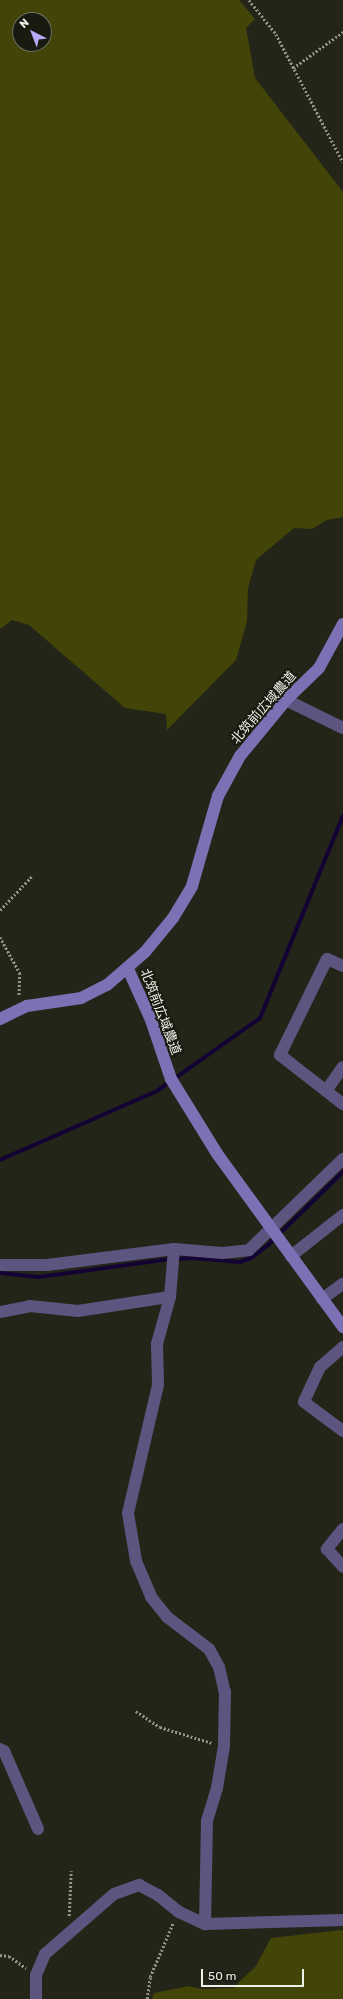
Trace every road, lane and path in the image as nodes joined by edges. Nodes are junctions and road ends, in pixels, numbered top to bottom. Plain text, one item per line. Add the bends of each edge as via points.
1 (249, 0) edge
2 (343, 32) edge
3 (293, 68) junction
4 (343, 162) edge
5 (343, 624) edge
6 (286, 700) junction
7 (343, 728) edge
8 (32, 876) dead end
9 (0, 910) edge
10 (0, 938) edge
11 (343, 966) edge
12 (128, 969) junction
13 (18, 1010) junction
14 (0, 1019) edge
15 (343, 1067) edge
16 (326, 1091) junction
17 (343, 1104) edge
18 (343, 1159) edge
19 (343, 1215) edge
20 (272, 1229) junction
21 (174, 1249) junction
22 (291, 1256) junction
23 (0, 1265) edge
24 (343, 1284) edge
25 (170, 1297) junction
26 (322, 1299) junction
27 (0, 1312) edge
28 (343, 1327) edge
29 (343, 1347) edge
30 (343, 1431) edge
31 (343, 1528) edge
32 (343, 1567) edge
33 (136, 1711) dead end
34 (224, 1746) junction
35 (0, 1749) edge
36 (38, 1829) dead end
37 (70, 1871) dead end
38 (179, 1912) junction
39 (343, 1920) edge
40 (205, 1924) junction
41 (73, 1930) junction
42 (0, 1955) edge
43 (36, 1975) junction
44 (36, 1999) edge
45 (147, 1999) edge

1 - 3 path via 276,34
2 - 3 path
3 - 4 path
5 - 6 street, 北筑前広域農道 via 318,668
6 - 7 street
6 - 12 street, 北筑前広域農道 via 240,756 218,796 189,892 174,918
8 - 9 path
10 - 13 path via 20,973
11 - 16 street via 327,958 280,1056
12 - 13 street via 81,998 27,1006
12 - 20 street, 北筑前広域農道 via 151,1020 171,1079 218,1155
13 - 14 street
15 - 16 street
16 - 17 street
18 - 20 street
19 - 22 street
20 - 21 street via 249,1250 222,1253
20 - 22 street, 北筑前広域農道
21 - 23 street via 47,1265
21 - 25 street
22 - 26 street, 北筑前広域農道
24 - 26 street
25 - 27 street via 78,1311 30,1306
25 - 34 street via 157,1344 158,1385 128,1513 136,1561 152,1597 167,1617 209,1648 220,1667 224,1692
26 - 28 street, 北筑前広域農道
29 - 30 street via 320,1367 304,1402
31 - 32 street via 327,1549
33 - 34 path via 173,1732
34 - 40 street via 217,1788 207,1821
35 - 36 street via 4,1751
37 - 41 path via 69,1914
38 - 40 street
38 - 41 street via 158,1895 139,1886 114,1894
38 - 45 path via 150,1977
39 - 40 street
41 - 43 street via 45,1954
42 - 43 path via 9,1956
43 - 44 street

